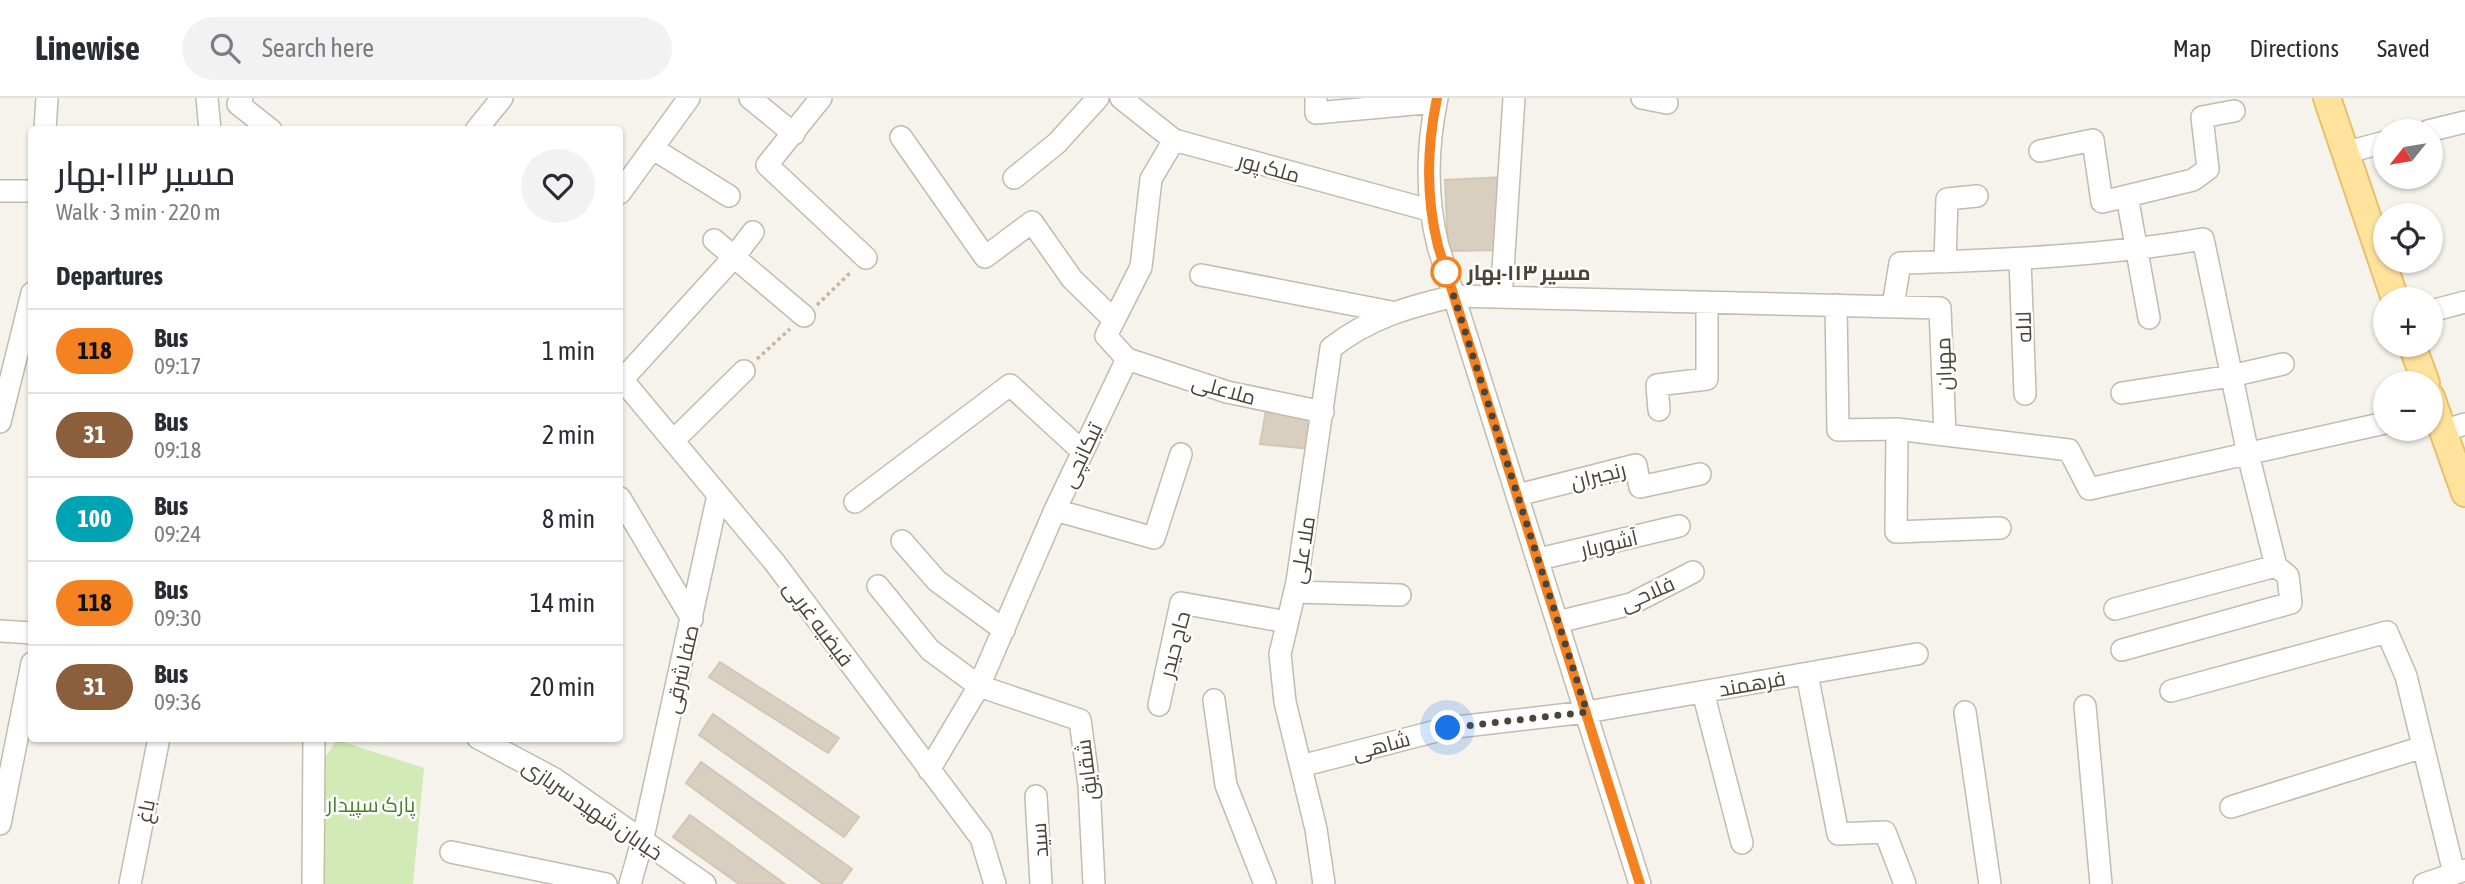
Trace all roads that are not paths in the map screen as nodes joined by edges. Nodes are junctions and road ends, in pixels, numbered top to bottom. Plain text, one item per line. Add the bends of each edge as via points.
1 (47, 98) edge
2 (207, 98) edge
3 (242, 98) edge
4 (502, 98) edge
5 (689, 98) edge
6 (750, 98) edge
7 (1098, 98) edge
8 (1121, 98) edge
9 (1316, 98) edge
10 (1514, 98) edge
11 (1642, 98) edge
12 (2327, 98) edge
13 (815, 100) edge
14 (1437, 100) edge
15 (1667, 103) dead end
16 (2234, 111) dead end
17 (484, 118) edge
18 (2465, 122) edge
19 (45, 126) edge
20 (210, 126) edge
21 (266, 126) edge
22 (2443, 127) edge
23 (794, 134) junction
24 (901, 137) dead end
25 (1174, 140) junction
26 (2373, 145) edge
27 (652, 148) junction
28 (2040, 151) dead end
29 (2344, 153) junction
30 (1014, 178) dead end
31 (623, 189) edge
32 (0, 191) edge
33 (28, 191) edge
34 (729, 196) dead end
35 (1977, 196) dead end
36 (2127, 197) junction
37 (1429, 210) junction
38 (753, 232) dead end
39 (714, 240) dead end
40 (2137, 250) junction
41 (734, 257) junction
42 (866, 258) dead end
43 (2020, 259) junction
44 (1945, 262) junction
45 (1201, 275) dead end
46 (1502, 285) dead end
47 (2391, 287) edge
48 (1455, 296) junction
49 (1707, 302) junction
50 (2465, 302) edge
51 (1836, 305) junction
52 (1893, 306) junction
53 (2443, 308) edge
54 (28, 309) edge
55 (1391, 312) junction
56 (804, 316) dead end
57 (2149, 318) dead end
58 (1114, 320) junction
59 (1127, 359) junction
60 (2283, 364) dead end
61 (744, 371) dead end
62 (623, 376) edge
63 (2231, 376) junction
64 (623, 380) edge
65 (2122, 393) dead end
66 (2025, 394) dead end
67 (1659, 410) dead end
68 (1323, 412) junction
69 (0, 422) edge
70 (2443, 422) edge
71 (2373, 426) edge
72 (1897, 429) junction
73 (1945, 435) junction
74 (673, 441) junction
75 (1083, 452) junction
76 (1181, 454) dead end
77 (2248, 454) junction
78 (1700, 474) dead end
79 (2465, 493) edge
80 (718, 495) junction
81 (1518, 495) junction
82 (855, 502) dead end
83 (623, 503) edge
84 (1055, 510) junction
85 (1679, 526) dead end
86 (2000, 528) dead end
87 (902, 541) dead end
88 (1539, 559) junction
89 (2276, 566) junction
90 (1693, 572) dead end
91 (878, 586) dead end
92 (1295, 592) junction
93 (1400, 595) dead end
94 (2115, 609) dead end
95 (692, 619) junction
96 (1287, 622) junction
97 (1558, 622) junction
98 (1004, 630) junction
99 (0, 631) edge
100 (28, 633) edge
101 (2122, 650) dead end
102 (1917, 654) dead end
103 (1807, 674) junction
104 (28, 683) edge
105 (979, 687) junction
106 (2171, 691) dead end
107 (1703, 692) junction
108 (1214, 700) dead end
109 (1159, 705) dead end
110 (2085, 706) dead end
111 (1587, 712) junction
112 (1965, 712) dead end
113 (158, 742) edge
114 (314, 742) edge
115 (486, 742) edge
116 (2423, 747) junction
117 (1301, 766) junction
118 (929, 769) junction
119 (1036, 796) dead end
120 (2231, 807) dead end
121 (0, 824) edge
122 (642, 842) junction
123 (1742, 843) dead end
124 (451, 852) dead end
125 (2460, 872) edge
126 (130, 884) edge
127 (313, 884) edge
128 (606, 884) edge
129 (630, 884) edge
130 (705, 884) edge
131 (995, 884) edge
132 (1041, 884) edge
133 (1094, 884) edge
134 (1265, 884) edge
135 (1326, 884) edge
136 (1640, 884) edge
137 (1905, 884) edge
138 (1990, 884) edge
139 (2101, 884) edge
140 (2424, 884) edge

1 - 19 street
2 - 20 street
3 - 21 street via 239,103
4 - 17 street
5 - 27 street
6 - 23 street
7 - 30 street via 1057,143
8 - 25 street, ملک پور
9 - 14 street via 1317,113
10 - 46 street
11 - 15 street
12 - 29 main road
13 - 23 street
14 - 37 street
16 - 36 street via 2202,117 2208,169 2193,180
18 - 22 street
23 - 42 street via 767,165
24 - 58 street via 985,257 1032,222 1072,279
25 - 37 street, ملک پور
25 - 58 street via 1151,179 1141,267
26 - 29 street
27 - 31 street
27 - 34 street
28 - 36 street via 2093,140 2102,202
29 - 47 main road
32 - 33 street
35 - 44 street via 1947,199
36 - 40 street
37 - 48 street
38 - 41 street
39 - 41 street
40 - 43 street
40 - 57 street
40 - 63 street via 2203,239
41 - 56 street
41 - 62 street
43 - 44 street
43 - 66 street, لاله
44 - 52 street via 1900,264
45 - 55 street
48 - 49 street, مهران
48 - 55 street, ملا علی
48 - 81 street
49 - 51 street, مهران
49 - 67 street via 1707,379 1657,385
50 - 53 street
51 - 52 street, مهران
51 - 72 street via 1838,430
52 - 73 street, مهران via 1940,308
54 - 69 street
55 - 68 street, ملا علی via 1356,328 1331,348
58 - 59 street via 1106,336
59 - 68 street, ملاعلی via 1227,392
59 - 75 street, تیکانچی
60 - 63 street
61 - 74 street
63 - 65 street
63 - 77 street
64 - 74 street, فیضیه غربی
68 - 92 street, ملا علی
70 - 79 main road
71 - 77 street
72 - 73 street
72 - 86 street via 1896,532
73 - 77 street via 2069,450 2089,489
74 - 80 street, فیضیه غربی
75 - 82 street via 1010,385
75 - 84 street, تیکانچی
76 - 84 street via 1154,538
77 - 89 street
78 - 81 street, رنجبران via 1640,487 1636,465
80 - 95 street, صفا شرقی
80 - 118 street, فیضیه غربی via 775,563
81 - 88 street
83 - 95 street
84 - 98 street, تیکانچی
85 - 88 street, آشوربار
87 - 98 street via 937,581
88 - 97 street
89 - 94 street
89 - 101 street via 2288,576 2291,603
90 - 97 street, فلاحی via 1631,604
91 - 105 street via 930,650
92 - 93 street
92 - 96 street, ملا علی
95 - 122 street, صفا شرقی
96 - 109 street, حاج حیدر via 1181,603
96 - 117 street, ملا علی via 1280,654 1285,702
97 - 111 street
98 - 105 street, تیکانچی
99 - 100 street
102 - 103 street, فرهمند
103 - 107 street, فرهمند
103 - 137 street via 1838,834 1885,832
104 - 121 street
105 - 118 street, تیکانچی
105 - 133 street, شقایق via 1080,720
106 - 116 street via 2386,632 2406,676
107 - 111 street, فرهمند
107 - 123 street
108 - 134 street via 1226,786
110 - 139 street
111 - 117 street, شاهی via 1448,728
111 - 136 street
112 - 138 street
113 - 126 street, باغ
114 - 127 street
115 - 122 street, خیابان شهید سربازی via 555,779
116 - 120 street
116 - 125 street
117 - 135 street, ملا علی
118 - 131 street, فیضیه غربی via 981,838
119 - 132 street, سید
122 - 129 street, صفا شرقی
122 - 130 street, خیابان شهید سربازی
124 - 128 street
125 - 140 street

